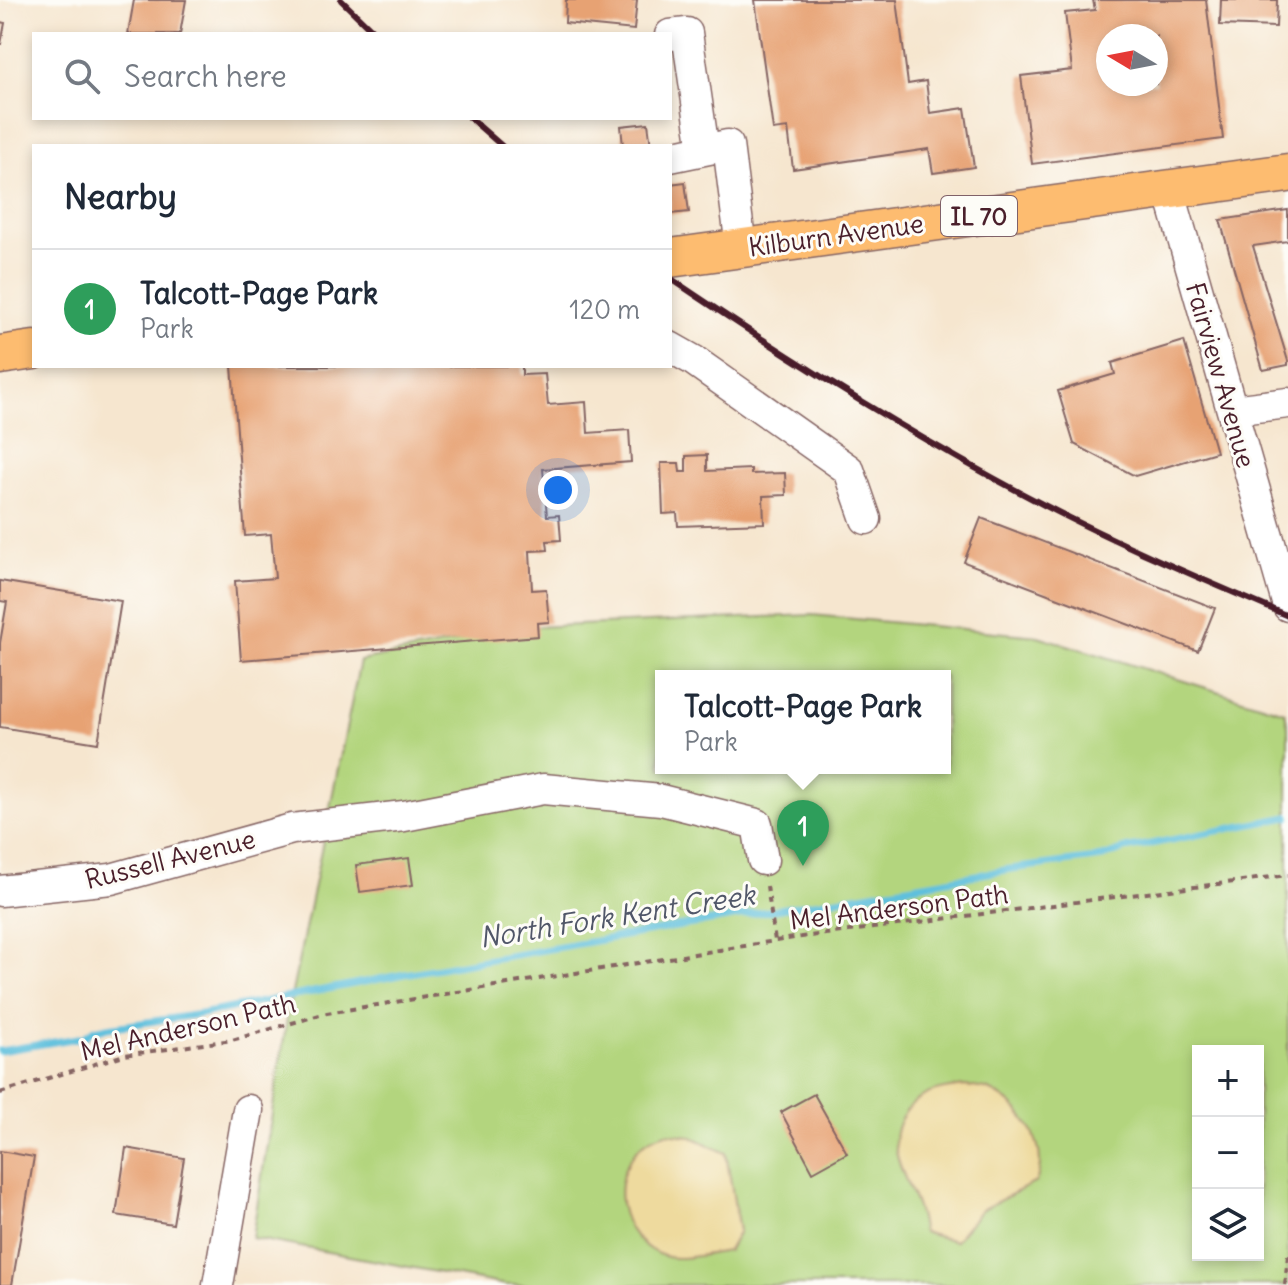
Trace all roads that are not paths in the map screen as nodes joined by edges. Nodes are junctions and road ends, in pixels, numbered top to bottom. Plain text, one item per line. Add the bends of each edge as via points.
1 (672, 35) edge
2 (704, 150) junction
3 (672, 157) edge
4 (1288, 173) edge
5 (1169, 190) junction
6 (741, 248) junction
7 (672, 258) edge
8 (672, 348) edge
9 (32, 350) edge
10 (0, 355) edge
11 (1288, 403) edge
12 (1232, 410) junction
13 (866, 519) dead end
14 (1288, 606) edge
15 (763, 860) dead end
16 (0, 891) edge
17 (248, 1110) dead end
18 (218, 1285) edge

1 - 2 street via 687,33
2 - 3 street
2 - 6 street via 728,145
4 - 5 main road, Kilburn Avenue / IL 70
5 - 6 main road, Kilburn Avenue / IL 70
5 - 12 street, Fairview Avenue
6 - 7 main road, Kilburn Avenue / IL 70
8 - 13 street via 849,470
9 - 10 main road
11 - 12 street
12 - 14 street, Fairview Avenue
15 - 16 street, Russell Avenue via 757,824 661,800 543,789 404,816 292,829 111,879
17 - 18 street

